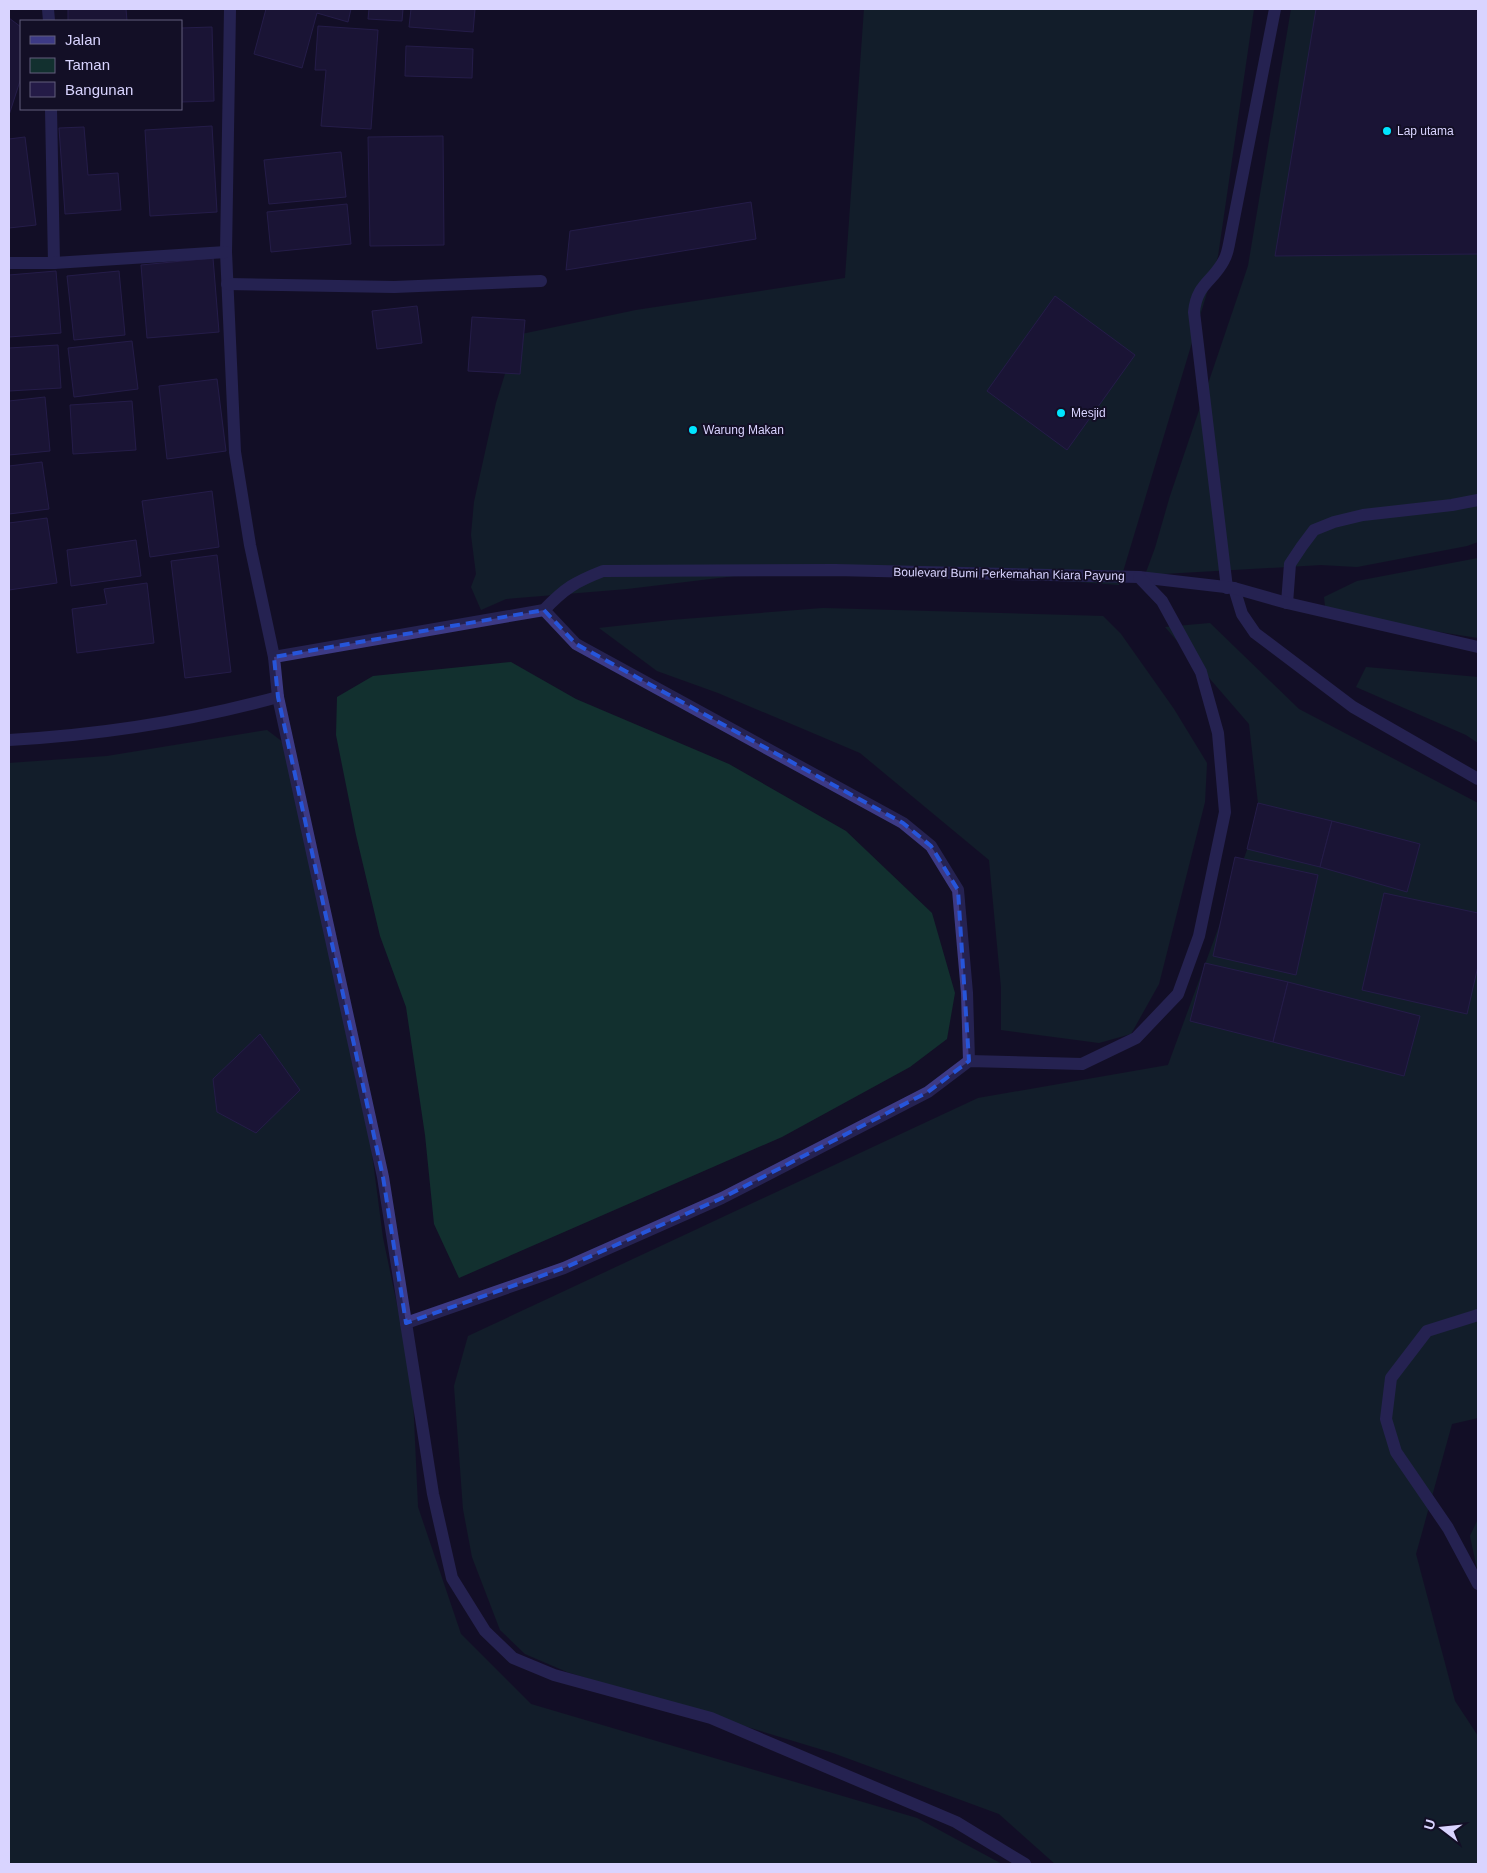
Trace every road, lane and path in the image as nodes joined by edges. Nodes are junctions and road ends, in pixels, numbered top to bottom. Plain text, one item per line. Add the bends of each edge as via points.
1 (230, 9) edge
2 (1275, 9) edge
3 (51, 110) edge
4 (226, 252) junction
5 (54, 262) junction
6 (9, 263) edge
7 (541, 281) dead end
8 (227, 284) junction
9 (1478, 500) edge
10 (1139, 577) junction
11 (1230, 588) junction
12 (1287, 603) junction
13 (544, 610) junction
14 (1478, 647) edge
15 (274, 657) junction
16 (278, 697) junction
17 (9, 740) edge
18 (1478, 779) edge
19 (969, 1061) junction
20 (1478, 1315) edge
21 (406, 1322) junction
22 (1478, 1584) edge
23 (1025, 1864) edge

1 - 4 street
2 - 11 street via 1229,244 1224,260 1201,287 1194,312
3 - 5 street
4 - 5 street
4 - 8 street
5 - 6 street
7 - 8 street via 394,287
8 - 15 street via 235,452 250,545
9 - 12 street via 1363,515 1314,530 1290,564
10 - 11 street, Boulevard Bumi Perkemahan Kiara Payung
10 - 13 street, Boulevard Bumi Perkemahan Kiara Payung via 835,570 604,572 563,591
10 - 19 street via 1162,601 1201,672 1218,733 1225,812 1199,936 1178,994 1136,1038 1082,1064
11 - 12 street, Boulevard Bumi Perkemahan Kiara Payung
11 - 18 street via 1255,633 1354,707
12 - 14 street, Boulevard Bumi Perkemahan Kiara Payung
13 - 15 street
13 - 19 street via 576,644 903,824 931,846 958,890
15 - 16 street
16 - 17 street via 235,709 116,730
16 - 21 street via 383,1177
19 - 21 street via 928,1092 722,1198 564,1268
20 - 22 street via 1428,1331 1391,1378 1386,1419 1396,1452 1448,1528
21 - 23 street via 433,1494 452,1578 485,1631 513,1658 554,1675 710,1718 956,1822

